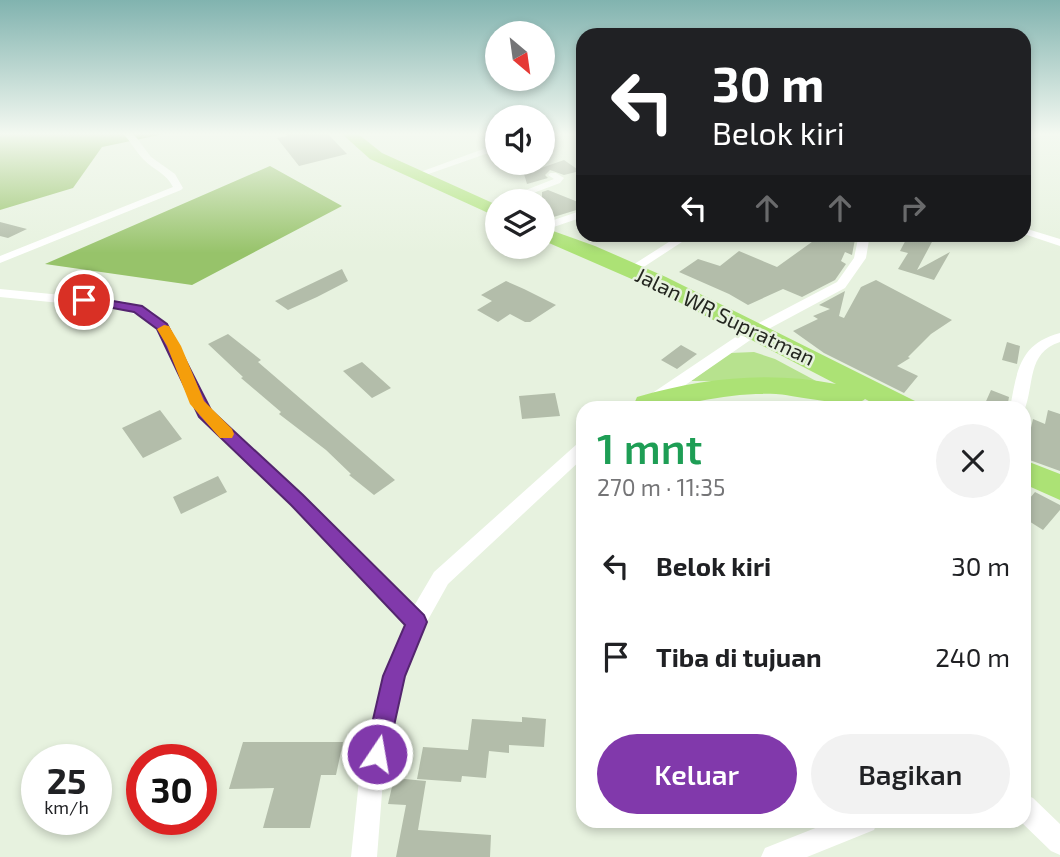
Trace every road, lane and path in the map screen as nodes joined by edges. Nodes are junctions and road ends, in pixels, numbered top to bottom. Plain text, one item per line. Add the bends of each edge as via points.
1 (168, 173) edge
2 (413, 173) edge
3 (423, 173) edge
4 (417, 175) junction
5 (553, 175) dead end
6 (537, 189) edge
7 (485, 202) edge
8 (576, 216) edge
9 (555, 226) edge
10 (1031, 233) edge
11 (555, 237) edge
12 (677, 242) edge
13 (863, 242) edge
14 (555, 243) edge
15 (1060, 243) edge
16 (0, 260) edge
17 (632, 270) junction
18 (0, 293) edge
19 (749, 334) junction
20 (1060, 337) edge
21 (854, 396) junction
22 (651, 401) edge
23 (659, 401) edge
24 (864, 401) edge
25 (890, 401) edge
26 (1019, 401) edge
27 (576, 454) edge
28 (1031, 474) edge
29 (1060, 488) edge
30 (416, 622) junction
31 (1031, 814) edge
32 (847, 828) edge
33 (1060, 842) edge
34 (364, 857) edge
35 (774, 857) edge

1 - 16 street via 178,188
2 - 4 highway
3 - 4 street
4 - 7 highway
5 - 6 street via 557,181
8 - 9 street
10 - 15 street
11 - 17 highway, Jalan WR Supratman
12 - 17 street
13 - 19 street via 860,258 841,285
14 - 19 highway via 613,278
17 - 19 highway, Jalan WR Supratman
18 - 30 street via 124,305 147,314 163,327 174,346 204,413
19 - 21 highway
19 - 22 street
19 - 25 highway, Jalan WR Supratman
20 - 26 street via 1032,352
21 - 23 highway via 810,387 745,383 688,391
21 - 24 highway
27 - 30 street via 441,578
28 - 29 highway
30 - 34 street via 394,676 371,780
31 - 33 street
32 - 35 street

